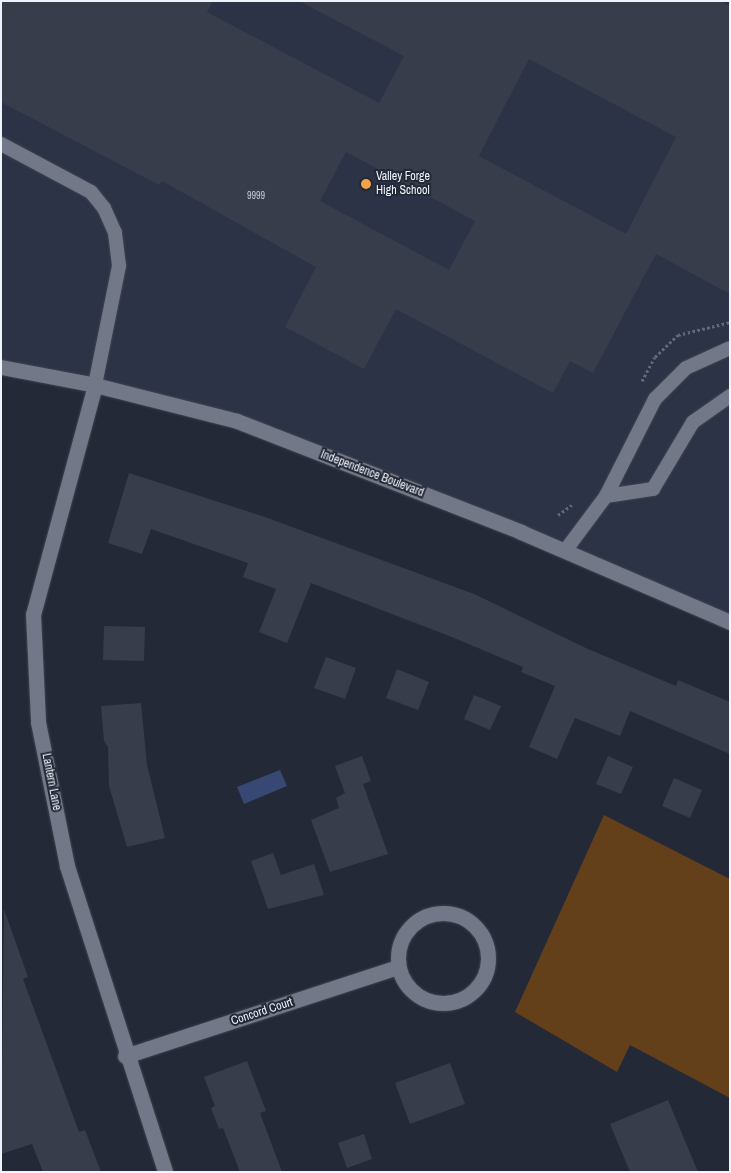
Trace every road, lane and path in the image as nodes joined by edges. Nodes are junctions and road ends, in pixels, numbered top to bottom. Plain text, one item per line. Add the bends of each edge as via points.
1 (1, 144) edge
2 (730, 348) edge
3 (1, 367) edge
4 (94, 386) junction
5 (730, 396) edge
6 (606, 496) junction
7 (564, 551) junction
8 (730, 622) edge
9 (398, 967) junction
10 (126, 1056) junction
11 (165, 1172) edge

1 - 4 lane via 91,192 104,208 115,233 119,266
2 - 6 lane via 686,368 655,400
3 - 4 street, Independence Boulevard
4 - 7 street, Independence Boulevard via 237,421
4 - 10 street, Lantern Lane via 34,624 38,722 67,866
5 - 6 lane via 693,422 653,489
6 - 7 lane
7 - 8 street, Independence Boulevard
9 - 9 street via 403,936 426,916 457,916 470,923 487,948 488,962 481,982 466,997 452,1003 438,1003 418,996 403,980
9 - 10 street, Concord Court
10 - 11 street, Lantern Lane

